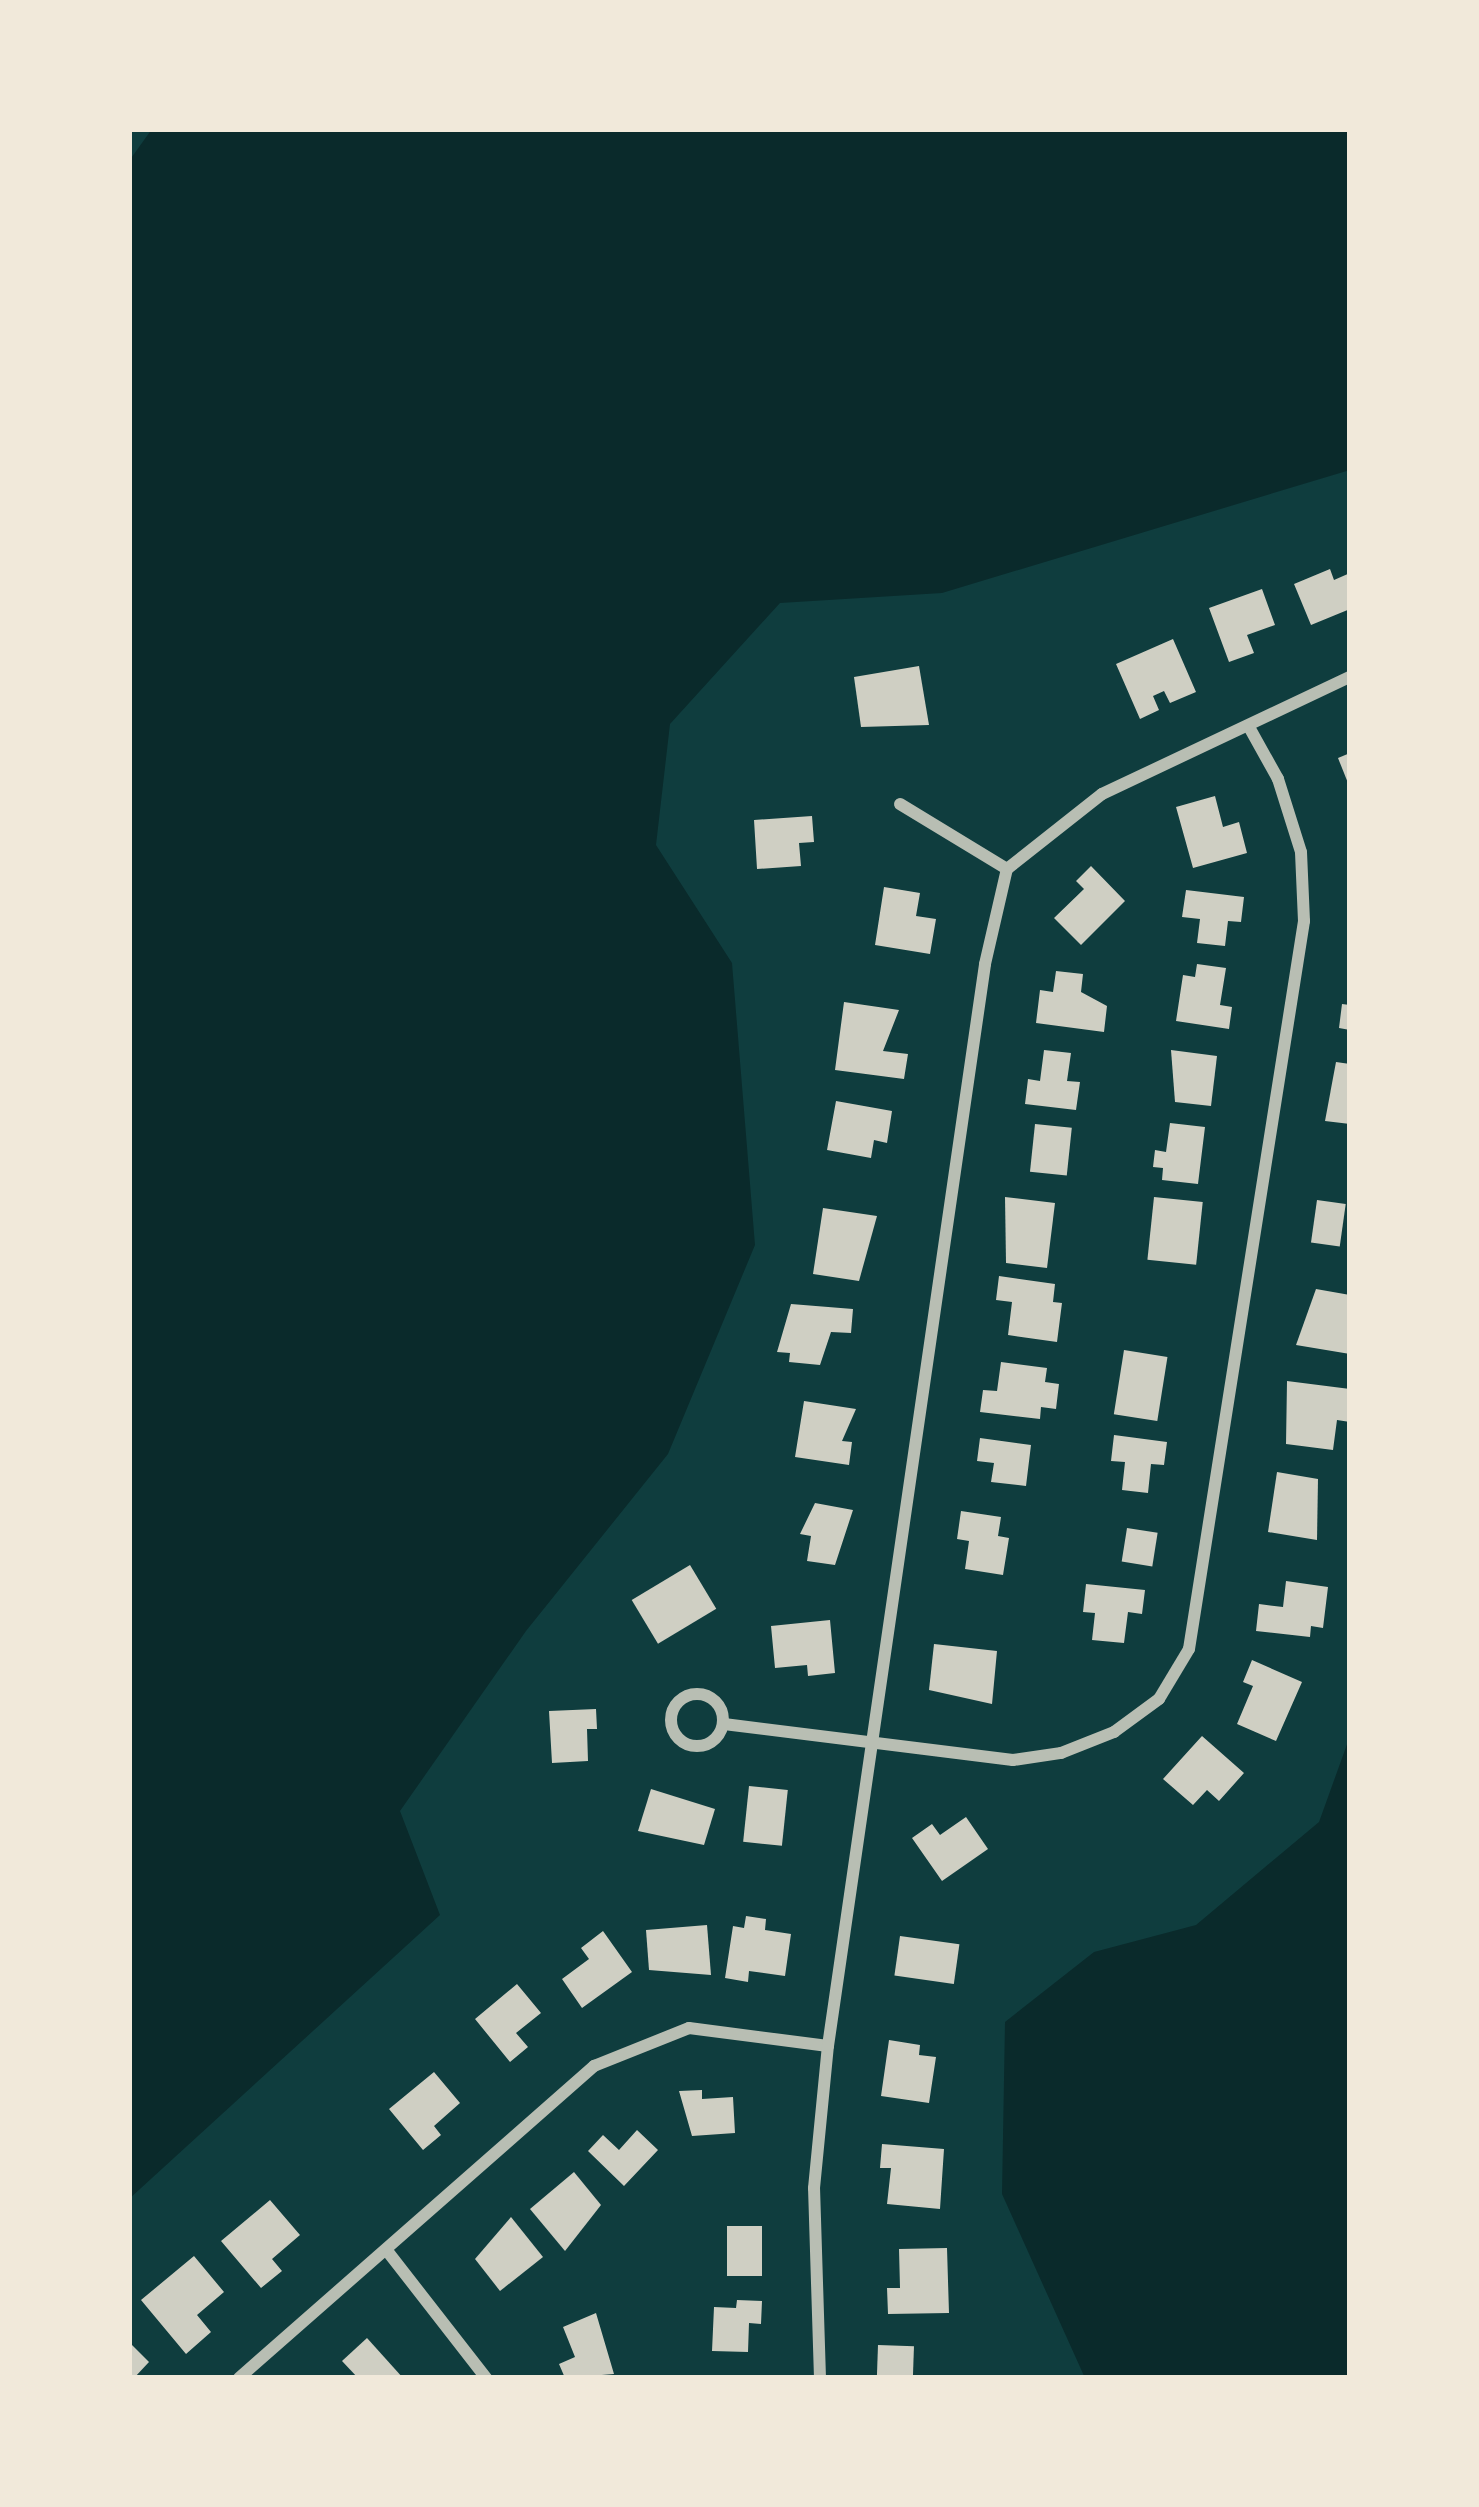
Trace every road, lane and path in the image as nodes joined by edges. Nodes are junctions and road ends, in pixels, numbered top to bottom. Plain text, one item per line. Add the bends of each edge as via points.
1 (1350, 677) edge
2 (1249, 727) junction
3 (900, 804) dead end
4 (1007, 869) junction
5 (724, 1724) junction
6 (872, 1745) junction
7 (828, 2046) junction
8 (388, 2252) junction
9 (238, 2378) edge
10 (486, 2378) edge
11 (820, 2378) edge

1 - 2 street
2 - 4 street via 1102,794
2 - 6 street via 1301,851 1304,921 1189,1649 1159,1699 1114,1732 1061,1753 1013,1760
3 - 4 street
4 - 6 street via 985,964
5 - 5 street via 719,1704 701,1693 681,1698 671,1716 676,1736 694,1746 713,1742
5 - 6 street
6 - 7 street
7 - 8 street via 689,2028 646,2041 594,2066
7 - 11 street via 814,2188
8 - 9 street
8 - 10 street

